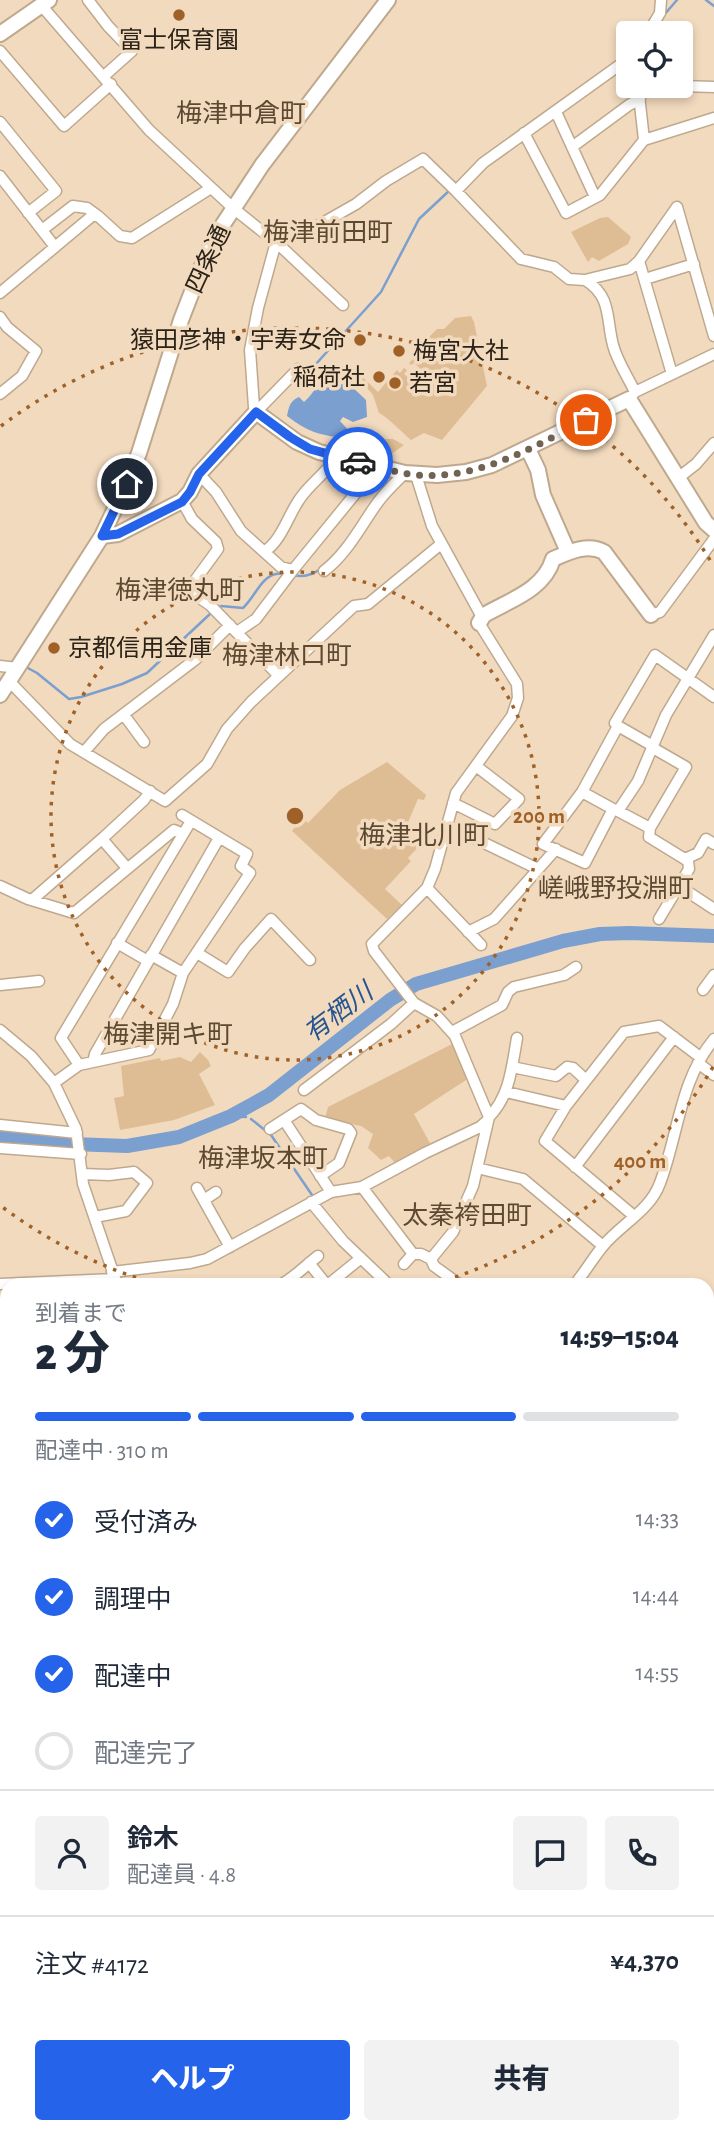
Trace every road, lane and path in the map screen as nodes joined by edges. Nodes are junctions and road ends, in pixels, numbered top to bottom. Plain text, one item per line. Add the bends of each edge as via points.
1 (88, 0) edge
2 (388, 0) edge
3 (661, 0) edge
4 (45, 3) edge
5 (655, 21) edge
6 (0, 34) edge
7 (0, 51) edge
8 (616, 68) edge
9 (107, 80) junction
10 (693, 86) edge
11 (714, 87) edge
12 (640, 99) joint
13 (556, 112) junction
14 (714, 118) edge
15 (0, 122) edge
16 (524, 134) junction
17 (644, 140) junction
18 (572, 147) junction
19 (0, 176) edge
20 (211, 188) junction
21 (456, 191) junction
22 (595, 197) junction
23 (233, 208) junction
24 (28, 213) junction
25 (98, 216) junction
26 (42, 230) junction
27 (275, 240) junction
28 (55, 247) junction
29 (639, 261) junction
30 (694, 264) junction
31 (645, 279) junction
32 (585, 280) junction
33 (0, 293) edge
34 (343, 305) dead end
35 (1, 320) edge
36 (714, 336) edge
37 (714, 354) edge
38 (298, 369) dead end
39 (672, 374) junction
40 (0, 394) edge
41 (632, 395) junction
42 (256, 412) junction
43 (714, 443) edge
44 (528, 449) junction
45 (377, 467) junction
46 (326, 470) dead end
47 (199, 474) junction
48 (410, 474) junction
49 (678, 478) junction
50 (182, 502) junction
51 (714, 530) edge
52 (102, 536) junction
53 (714, 539) edge
54 (441, 544) junction
55 (265, 551) junction
56 (568, 552) junction
57 (293, 570) junction
58 (324, 571) dead end
59 (650, 615) joint
60 (480, 620) junction
61 (234, 629) junction
62 (714, 635) edge
63 (0, 666) edge
64 (18, 668) junction
65 (279, 676) junction
66 (688, 677) junction
67 (9, 681) junction
68 (0, 695) edge
69 (714, 697) edge
70 (124, 715) junction
71 (618, 726) junction
72 (145, 742) dead end
73 (653, 747) junction
74 (84, 752) junction
75 (476, 766) junction
76 (150, 790) junction
77 (582, 792) junction
78 (453, 803) junction
79 (615, 810) junction
80 (447, 825) junction
81 (650, 828) junction
82 (183, 834) junction
83 (219, 838) junction
84 (102, 839) junction
85 (714, 844) edge
86 (556, 849) junction
87 (685, 859) junction
88 (127, 868) junction
89 (538, 869) junction
90 (0, 886) edge
91 (679, 886) junction
92 (427, 888) junction
93 (32, 900) junction
94 (714, 909) edge
95 (659, 919) dead end
96 (468, 932) junction
97 (117, 943) junction
98 (481, 945) dead end
99 (197, 953) junction
100 (150, 958) junction
101 (310, 960) dead end
102 (576, 967) dead end
103 (183, 973) junction
104 (714, 975) edge
105 (39, 981) dead end
106 (0, 985) edge
107 (702, 990) dead end
108 (412, 1001) junction
109 (0, 1030) edge
110 (452, 1032) junction
111 (674, 1037) junction
112 (517, 1038) dead end
113 (714, 1039) edge
114 (699, 1060) junction
115 (93, 1062) junction
116 (79, 1065) junction
117 (512, 1066) junction
118 (714, 1074) edge
119 (586, 1080) junction
120 (54, 1083) junction
121 (304, 1090) dead end
122 (506, 1093) junction
123 (566, 1106) junction
124 (489, 1119) junction
125 (284, 1120) junction
126 (0, 1125) edge
127 (270, 1129) dead end
128 (77, 1135) junction
129 (0, 1147) edge
130 (81, 1153) junction
131 (575, 1167) junction
132 (477, 1168) junction
133 (82, 1174) junction
134 (320, 1176) junction
135 (362, 1187) junction
136 (197, 1188) dead end
137 (216, 1192) dead end
138 (331, 1192) junction
139 (204, 1200) junction
140 (311, 1202) junction
141 (634, 1216) junction
142 (95, 1217) junction
143 (603, 1246) junction
144 (229, 1247) junction
145 (413, 1254) junction
146 (318, 1256) dead end
147 (361, 1258) junction
148 (430, 1259) junction
149 (309, 1263) junction
150 (404, 1264) dead end
151 (114, 1278) edge
152 (293, 1278) edge
153 (322, 1278) edge
154 (335, 1278) edge
155 (381, 1278) edge
156 (451, 1278) edge
157 (580, 1278) edge

1 - 9 street via 132,51
2 - 23 main road, 四条通
3 - 5 street
4 - 6 main road
4 - 9 street
7 - 9 street via 64,126
8 - 13 street
9 - 20 street via 149,130
10 - 11 street
12 - 17 street
12 - 18 street
13 - 16 street
13 - 18 street
14 - 17 street
15 - 24 street via 56,191
16 - 21 street via 482,163
16 - 22 street via 566,213
17 - 22 street
18 - 22 street
19 - 24 street
20 - 23 street
20 - 25 street via 132,238 120,236
21 - 27 street via 423,159 305,233
21 - 32 street via 521,259 555,267 569,279
23 - 27 street
23 - 52 main road, 四条通 via 205,258 139,453
24 - 26 street
25 - 26 street via 88,208 73,206
25 - 28 street via 92,216
26 - 28 street
27 - 34 street
27 - 42 street via 250,350
28 - 33 street
29 - 30 street via 677,207
29 - 31 street
29 - 32 street via 630,269
30 - 31 street
30 - 36 street
31 - 39 street
32 - 41 street via 606,302 613,345
35 - 40 street via 36,351 22,376
37 - 39 street
38 - 42 street
39 - 41 street
41 - 44 main road
41 - 49 main road
42 - 45 main road via 310,449
42 - 47 main road
43 - 49 street
44 - 48 main road via 466,472
44 - 56 main road via 542,495
45 - 48 main road
45 - 57 street
46 - 55 street via 300,497
47 - 50 main road
47 - 55 street via 241,531
48 - 54 street
48 - 58 street via 379,500
49 - 51 main road
50 - 52 main road via 118,534
50 - 61 street via 218,549 188,590
52 - 64 main road, 四条通
53 - 59 street via 660,612
54 - 60 street
54 - 65 street via 368,604 354,606
55 - 57 street via 281,567
56 - 59 main road via 595,547 604,552
56 - 60 main road via 553,559 539,584
57 - 61 street via 256,619
60 - 75 street via 517,684 518,698 512,716
61 - 65 street
61 - 70 street
62 - 66 street
63 - 64 street
64 - 67 main road, 四条通
65 - 76 street via 227,729 207,764 165,801
66 - 69 street
66 - 71 street via 655,655 615,723
66 - 73 street
67 - 68 main road, 四条通
67 - 74 street via 70,744
70 - 72 street
70 - 74 street
71 - 73 street
71 - 77 street
73 - 79 street via 638,782
73 - 81 street via 686,767
74 - 76 street
75 - 78 street
75 - 78 street via 519,799 495,824
76 - 84 street
77 - 79 street
77 - 86 street via 543,844
78 - 80 street
79 - 81 street
79 - 86 street via 585,863
80 - 89 street
80 - 92 street
81 - 87 street via 649,837
82 - 83 street via 186,818
82 - 88 street via 174,830
82 - 97 street
83 - 99 street via 247,854 241,866 250,873
83 - 100 street
84 - 88 street
84 - 93 street
85 - 87 street via 706,838 698,853
86 - 89 street
87 - 91 street via 689,869
88 - 93 street via 74,913
89 - 96 street via 494,919
90 - 93 street
91 - 94 street
91 - 95 street
92 - 96 street
92 - 108 street via 372,944
96 - 98 street
97 - 100 street
97 - 116 street via 61,1038
99 - 101 street via 228,972 271,919
99 - 103 street
100 - 103 street
100 - 115 street
102 - 110 street via 564,975 514,987 502,1004
103 - 115 street via 173,1004 149,1049
104 - 107 street
105 - 106 street
108 - 110 street
108 - 121 street via 391,1024
109 - 120 street
110 - 124 street
111 - 114 street
111 - 119 street via 659,1026 624,1032
111 - 131 street
112 - 117 street
113 - 114 street
114 - 118 street
114 - 141 street via 686,1085 660,1184 651,1201
115 - 116 street
116 - 120 street
117 - 119 street via 556,1076 573,1068
117 - 122 street
119 - 123 street
120 - 128 street
122 - 123 street
122 - 124 street
123 - 131 street via 545,1141
124 - 132 street
124 - 135 street
125 - 127 street
125 - 134 street
125 - 134 street via 301,1109 351,1133 339,1163
126 - 128 street
128 - 130 street
129 - 130 street
130 - 133 street
131 - 141 street
132 - 143 street via 523,1179
132 - 148 street via 453,1232
133 - 142 street
133 - 142 street via 134,1172 147,1183 126,1211
134 - 138 street
135 - 138 street
135 - 145 street
136 - 139 street
137 - 139 street
138 - 140 street
139 - 144 street
140 - 144 street
140 - 147 street
141 - 143 street
142 - 151 street
143 - 157 street
144 - 151 street via 207,1259
145 - 148 street
145 - 150 street
146 - 149 street
147 - 154 street
147 - 155 street
148 - 156 street
149 - 152 street
149 - 153 street

